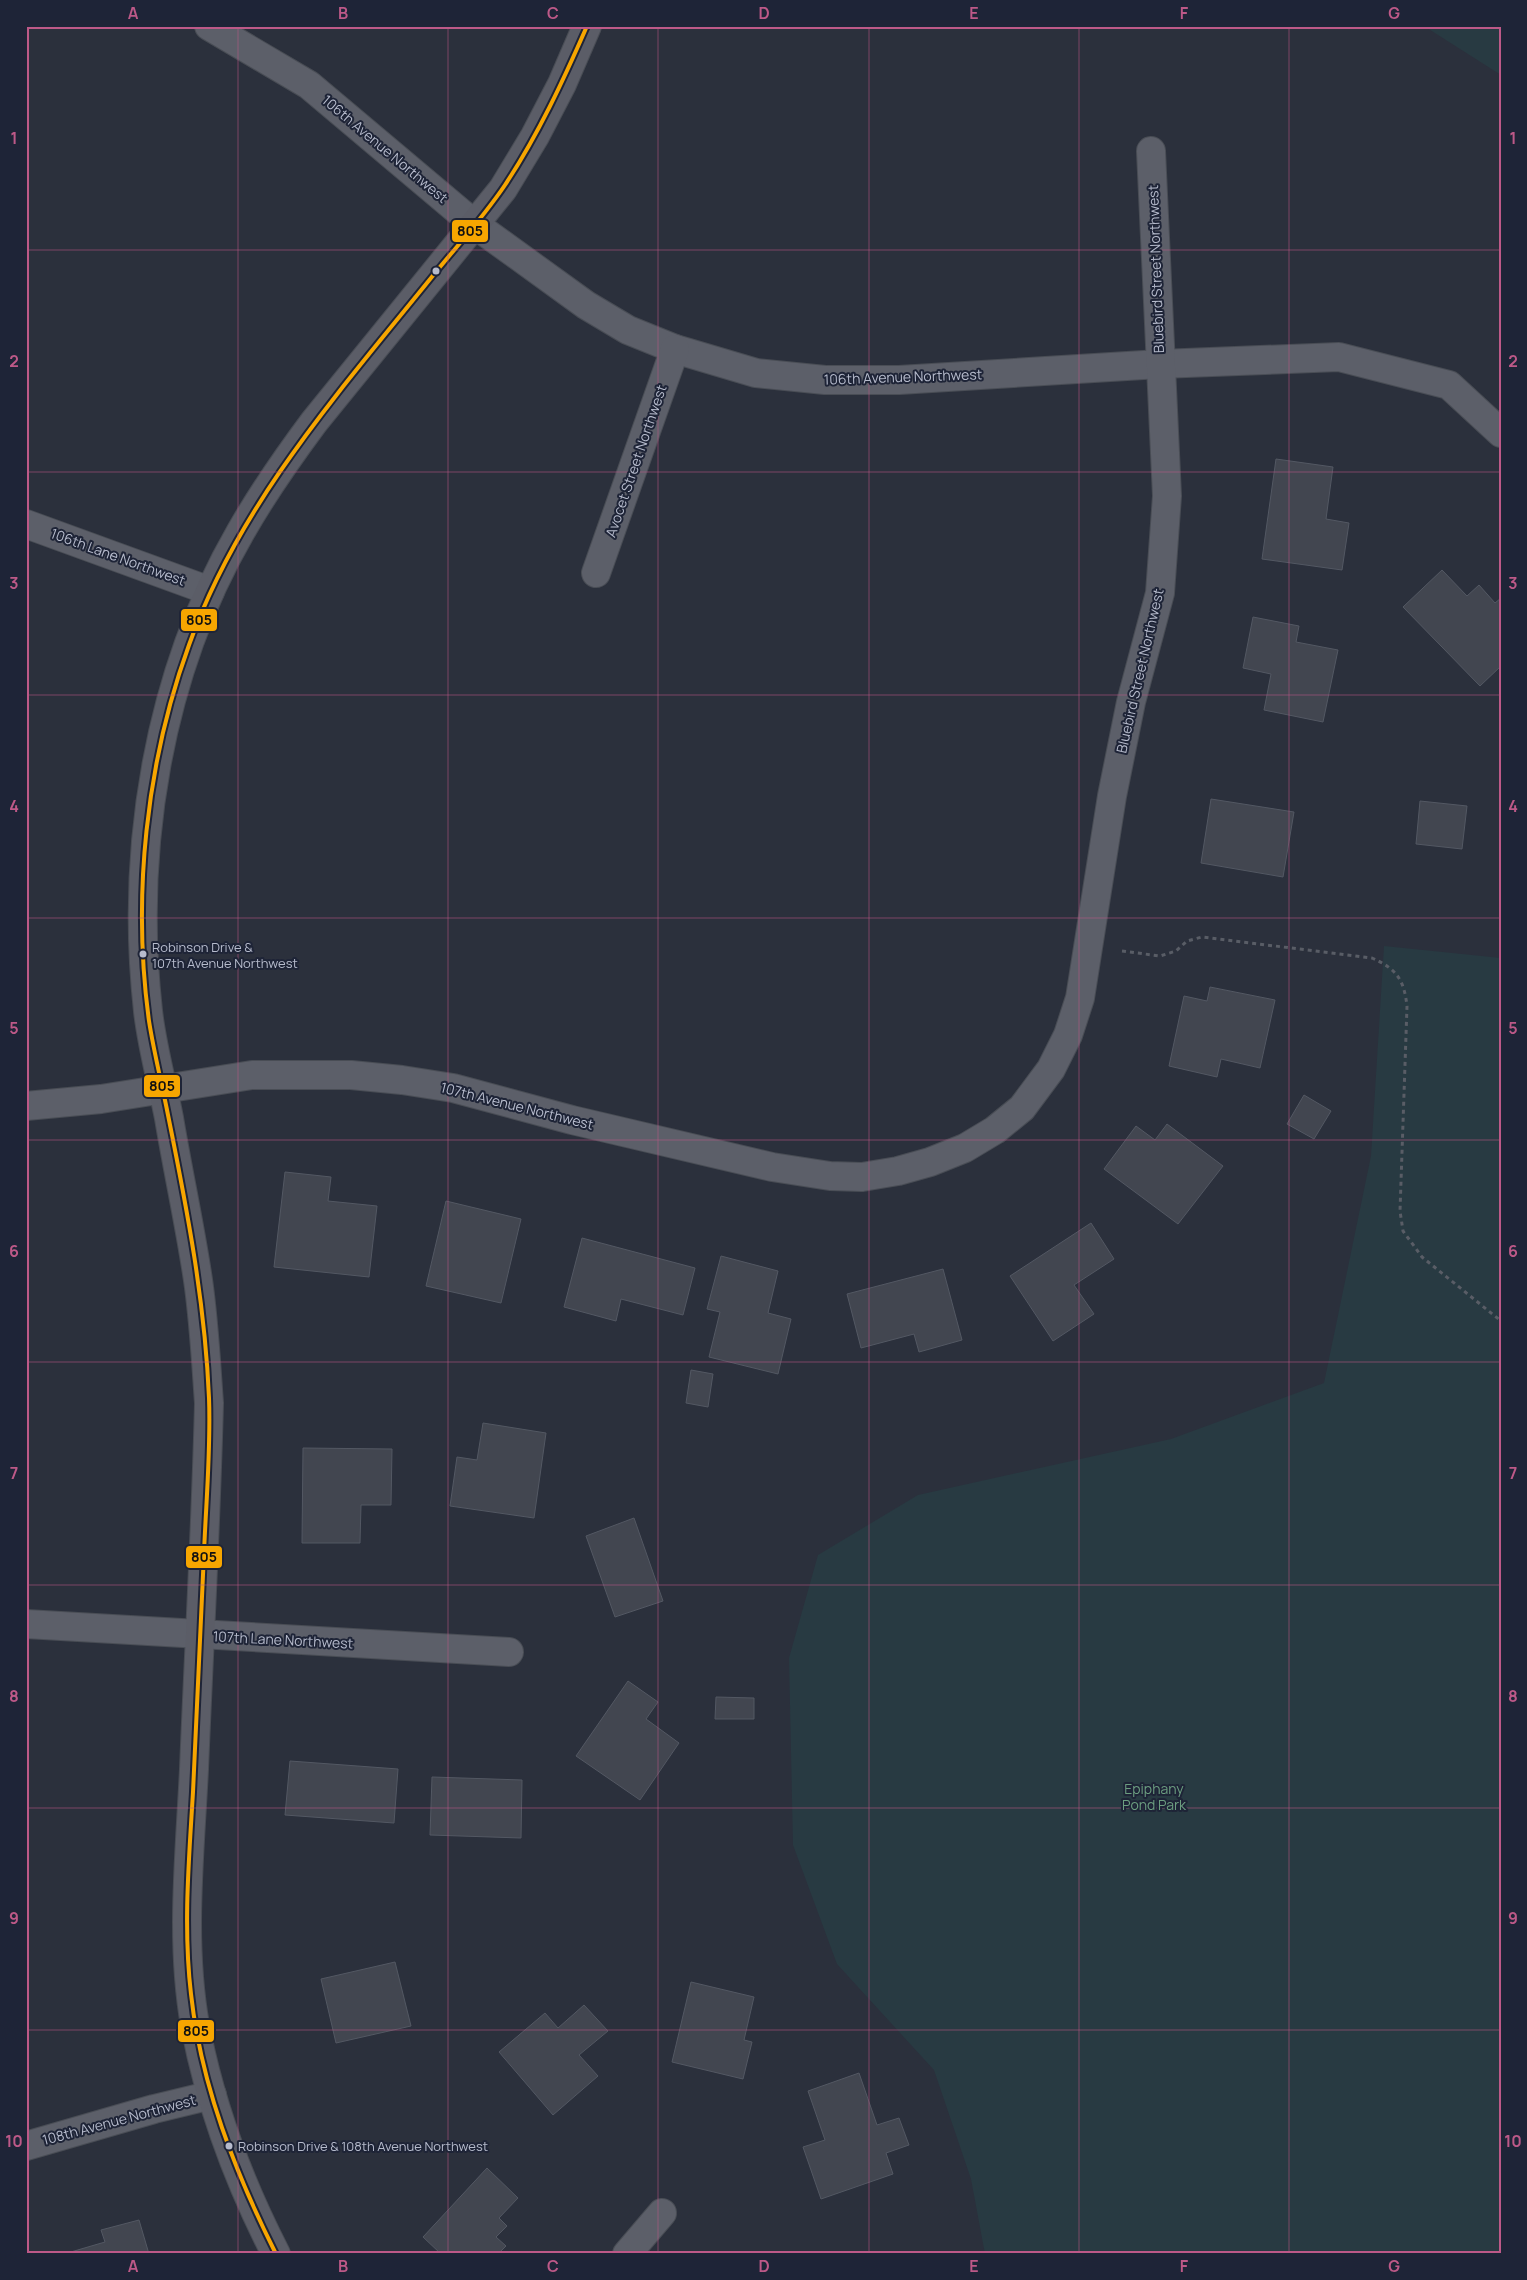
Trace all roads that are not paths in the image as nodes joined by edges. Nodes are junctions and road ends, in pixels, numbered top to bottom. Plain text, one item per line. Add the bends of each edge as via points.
1 (208, 26) edge
2 (587, 26) edge
3 (1151, 151) dead end
4 (474, 224) junction
5 (675, 349) junction
6 (1160, 364) junction
7 (1501, 433) edge
8 (26, 524) edge
9 (596, 573) dead end
10 (210, 591) junction
11 (163, 1088) junction
12 (26, 1106) edge
13 (996, 1130) joint
14 (26, 1624) edge
15 (200, 1635) junction
16 (509, 1652) dead end
17 (212, 2095) junction
18 (26, 2146) edge
19 (662, 2213) dead end
20 (276, 2254) edge
21 (627, 2254) edge

1 - 4 street, 106th Avenue Northwest via 309,85
2 - 4 street via 535,136 503,189
3 - 6 street, Bluebird Street Northwest
4 - 5 street, 106th Avenue Northwest via 586,305 628,330
4 - 10 street via 287,458 240,533
5 - 6 street, 106th Avenue Northwest via 756,373 825,380 899,380
5 - 9 street, Avocet Street Northwest
6 - 7 street, 106th Avenue Northwest via 1339,357 1449,385
6 - 13 street, Bluebird Street Northwest via 1167,496 1160,593 1130,702 1080,998 1056,1060 1022,1108
8 - 10 street, 106th Lane Northwest
10 - 11 street via 184,658 163,734 146,841 142,919 148,1013
11 - 12 street, 107th Avenue Northwest via 101,1099
11 - 13 street, 107th Avenue Northwest via 252,1075 316,1074 402,1080 453,1088 753,1163 830,1176 862,1177 898,1171 965,1148
11 - 15 street via 198,1280 205,1340 209,1403
14 - 15 street, 107th Lane Northwest
15 - 16 street, 107th Lane Northwest
15 - 17 street via 188,1933 195,2025
17 - 18 street, 108th Avenue Northwest
17 - 20 street via 228,2146
19 - 21 street

